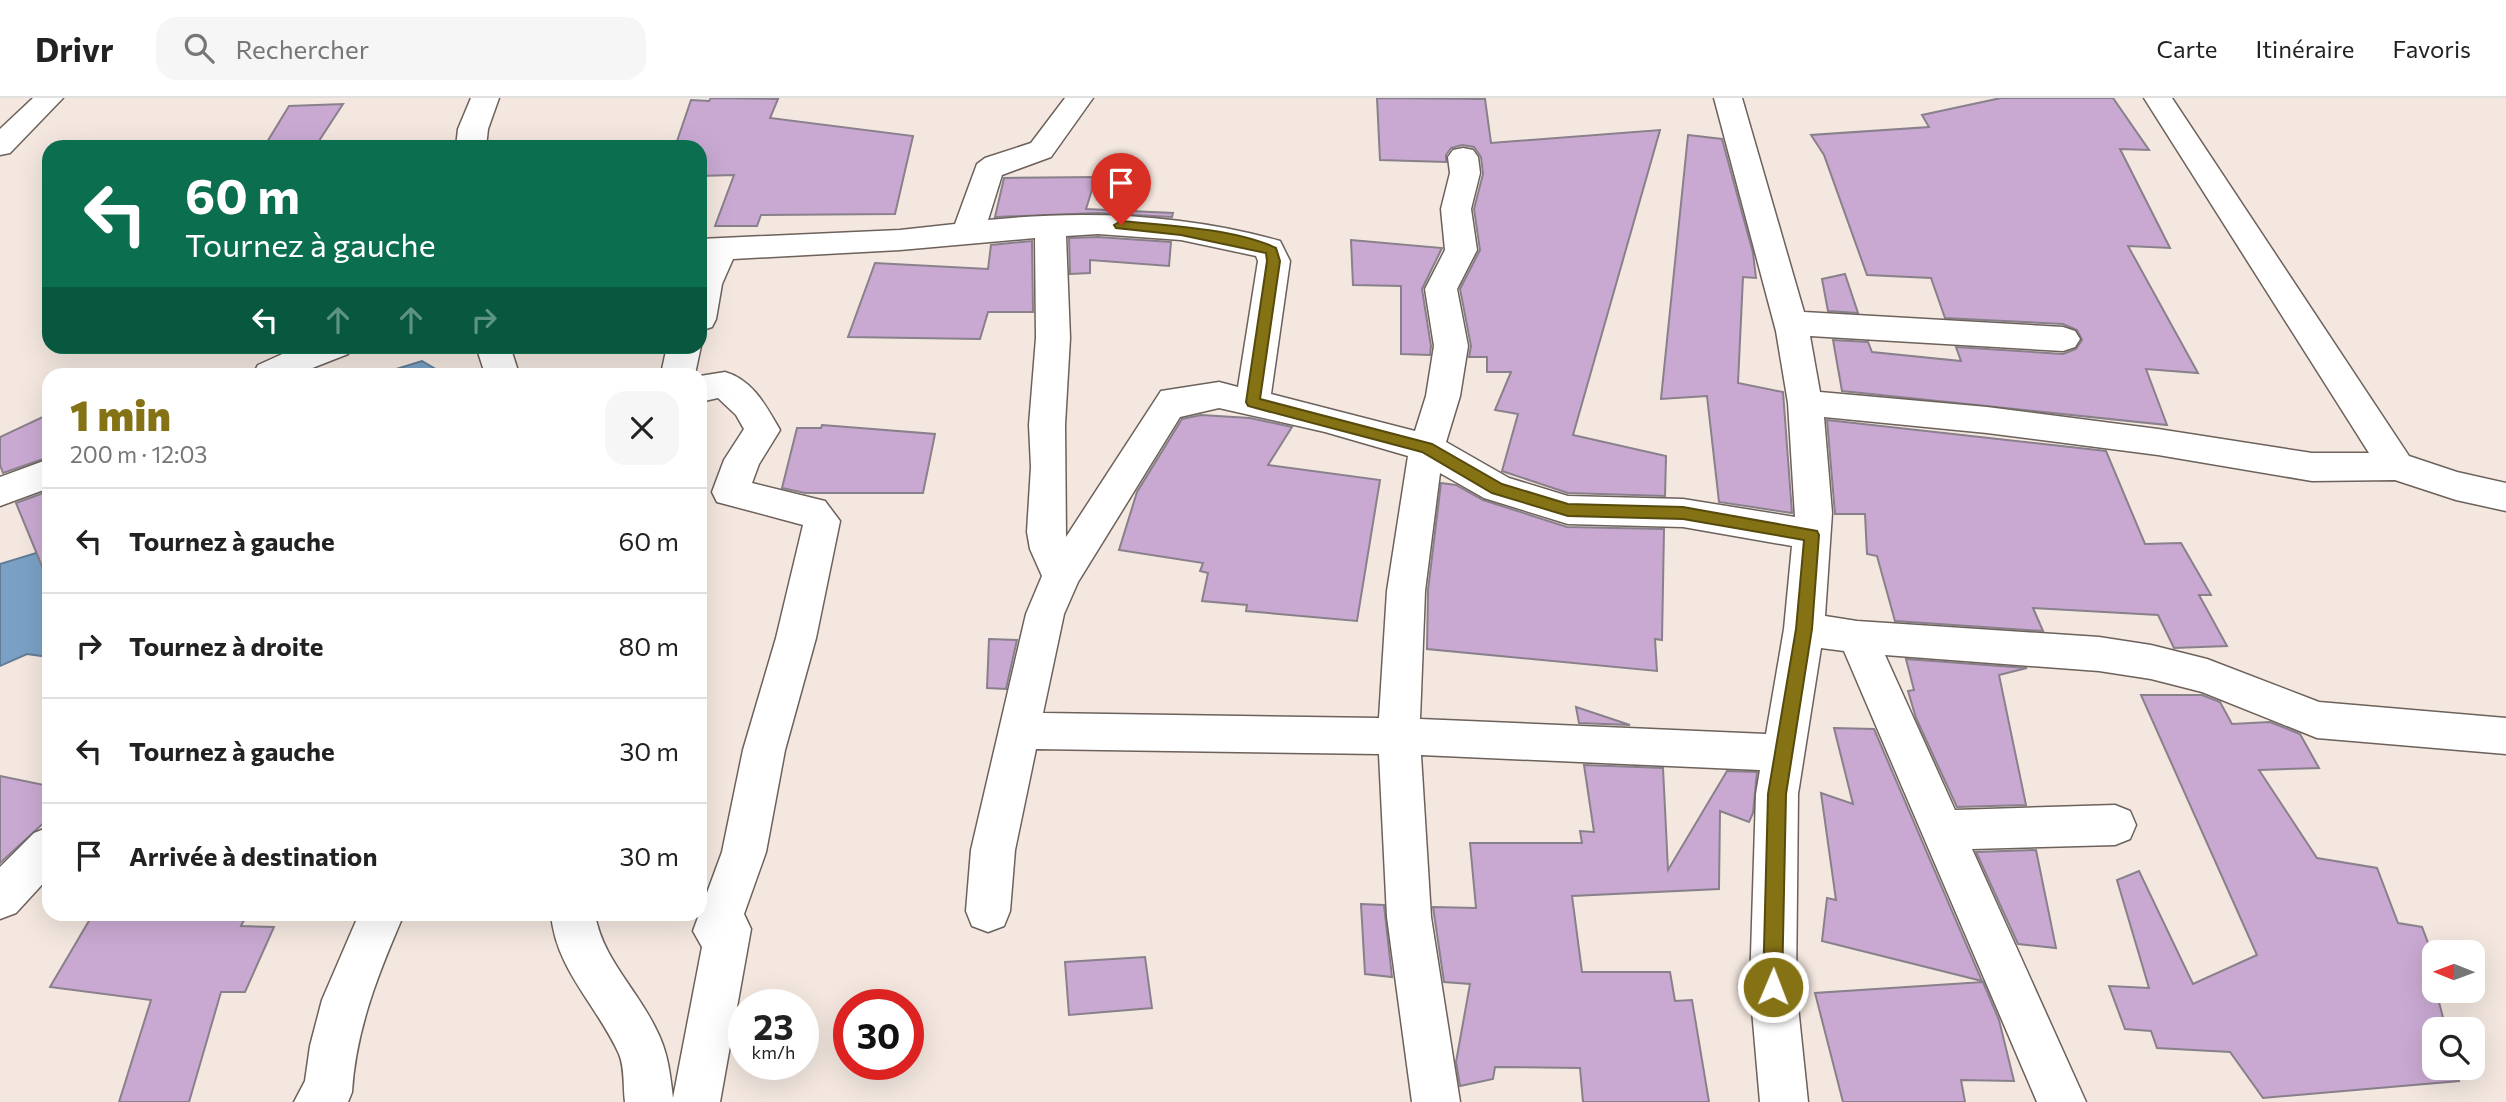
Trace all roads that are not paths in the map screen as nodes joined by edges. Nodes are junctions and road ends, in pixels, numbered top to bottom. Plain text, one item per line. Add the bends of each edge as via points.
1 (49, 98) edge
2 (485, 98) edge
3 (1079, 98) edge
4 (1728, 98) edge
5 (2158, 98) edge
6 (472, 140) edge
7 (0, 146) edge
8 (1463, 157) dead end
9 (1050, 226) junction
10 (968, 233) junction
11 (711, 249) edge
12 (707, 277) edge
13 (1790, 323) junction
14 (2063, 339) dead end
15 (315, 354) edge
16 (281, 368) edge
17 (707, 388) edge
18 (1253, 402) junction
19 (1805, 403) junction
20 (1427, 448) junction
21 (2396, 466) junction
22 (42, 476) edge
23 (0, 492) edge
24 (2506, 497) edge
25 (1812, 535) junction
26 (1061, 576) junction
27 (1804, 629) junction
28 (1857, 637) junction
29 (1018, 731) junction
30 (1399, 736) junction
31 (2506, 736) edge
32 (1783, 754) junction
33 (2115, 825) dead end
34 (1942, 830) junction
35 (42, 854) edge
36 (0, 898) edge
37 (988, 911) dead end
38 (379, 921) edge
39 (573, 921) edge
40 (318, 1102) edge
41 (649, 1102) edge
42 (695, 1102) edge
43 (1436, 1102) edge
44 (1784, 1102) edge
45 (2062, 1102) edge

1 - 7 street
2 - 6 street
3 - 10 street via 1041,150 988,171
4 - 13 street
5 - 21 street
8 - 20 street via 1465,173 1456,209 1461,250 1441,289 1451,346 1443,396
9 - 10 street
9 - 18 street via 1143,226 1269,248 1274,261
9 - 26 street via 1046,532
10 - 11 street
11 - 12 street
13 - 14 street
13 - 19 street
15 - 16 street
17 - 42 street via 725,384 749,406 762,430 742,460 730,492 812,511 822,522 764,750 744,852 716,931 728,929
18 - 20 street
18 - 26 street via 1220,395 1185,401 1184,405 1173,400
19 - 21 street via 1987,420 2312,467
19 - 25 street
20 - 25 street via 1497,488 1568,510 1683,513
20 - 30 street via 1404,593
21 - 24 street
22 - 23 street
25 - 27 street
26 - 29 street via 1045,614
27 - 28 street
27 - 32 street
28 - 31 street via 2099,654 2207,676 2317,720
28 - 34 street
29 - 30 street
29 - 37 street via 993,850
30 - 32 street
30 - 43 street via 1409,917
32 - 44 street via 1777,794 1773,987
33 - 34 street
34 - 45 street
35 - 36 street
38 - 40 street via 359,961 329,1064 328,1092
39 - 41 street via 572,929 602,986 642,1050

